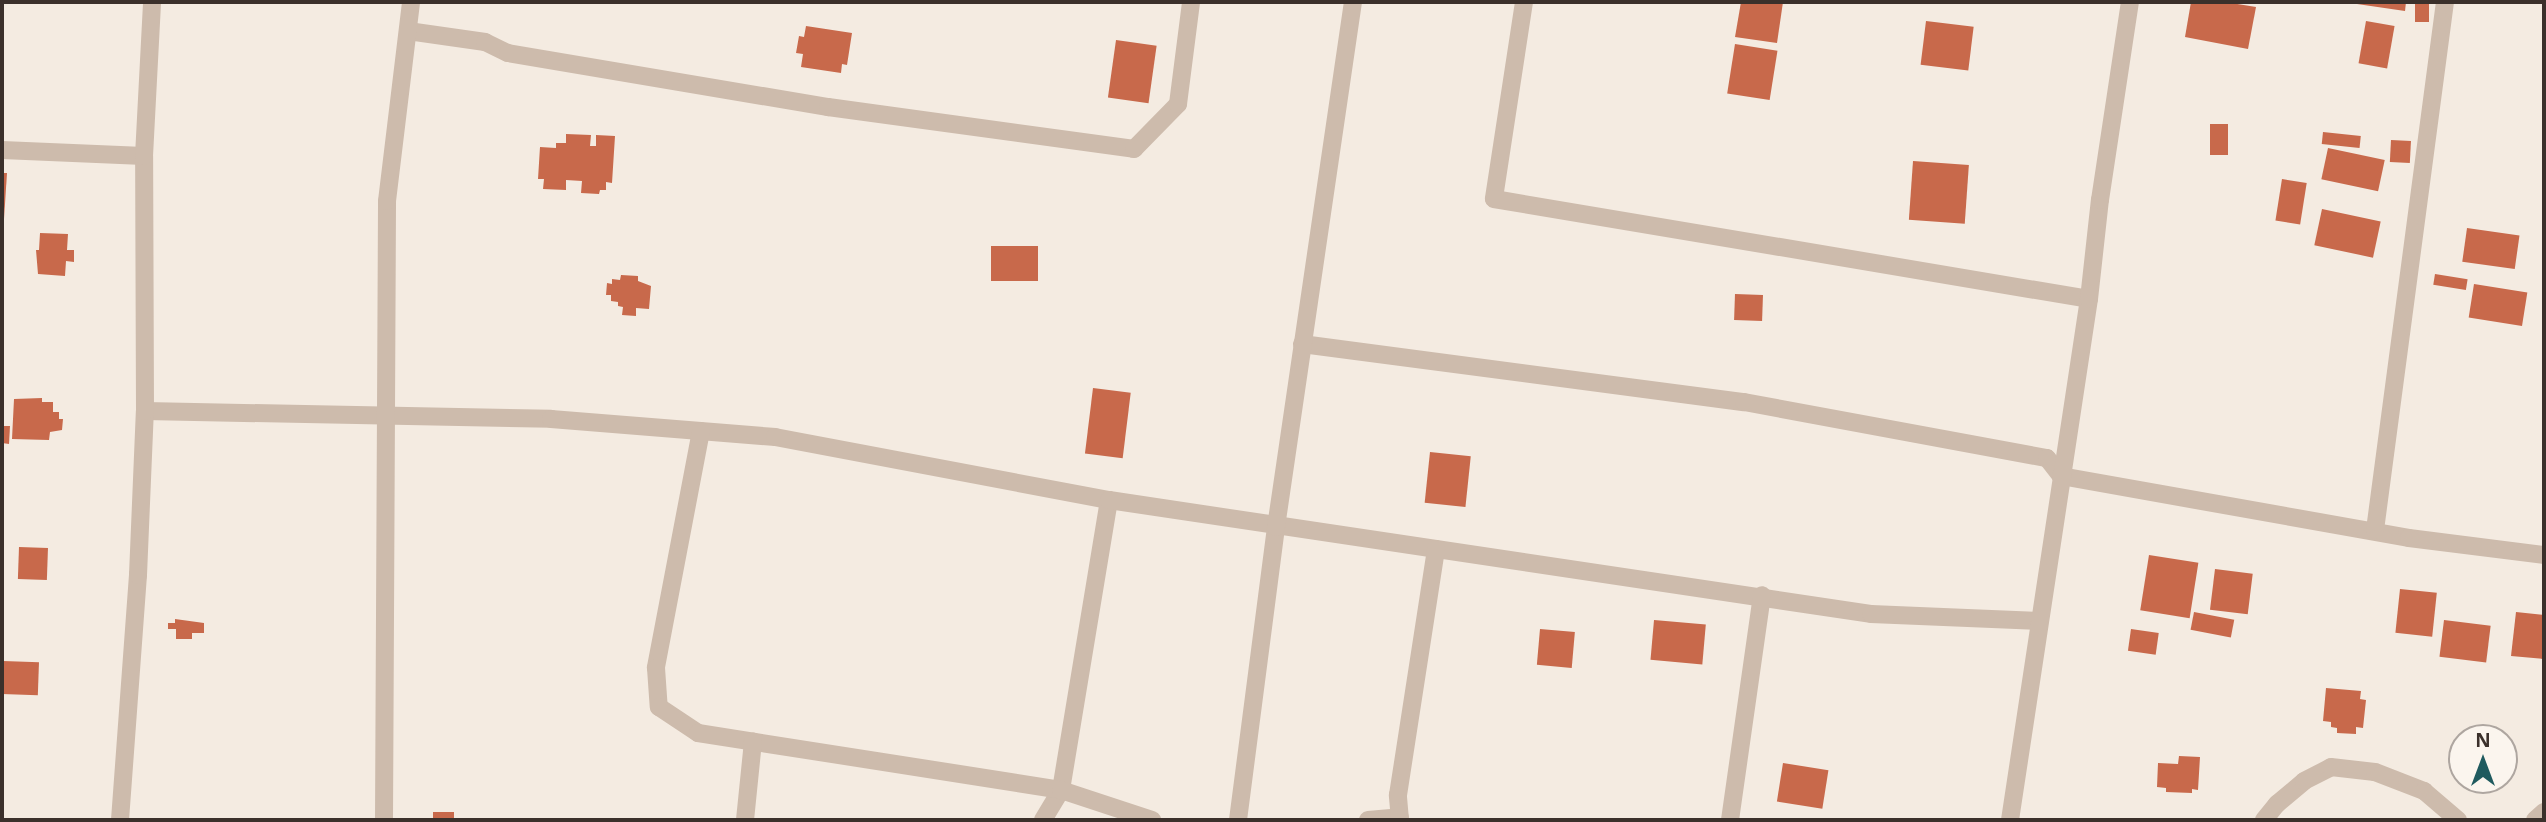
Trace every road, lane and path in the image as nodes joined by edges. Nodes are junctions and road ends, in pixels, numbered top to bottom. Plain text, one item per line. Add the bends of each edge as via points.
1 (152, 2) edge
2 (411, 2) edge
3 (1191, 2) edge
4 (1353, 2) edge
5 (1524, 2) edge
6 (2130, 2) edge
7 (2445, 2) edge
8 (408, 32) junction
9 (2, 150) edge
10 (144, 156) junction
11 (2089, 299) junction
12 (1302, 344) junction
13 (145, 411) junction
14 (385, 415) junction
15 (701, 431) junction
16 (2061, 476) junction
17 (1109, 500) junction
18 (1276, 527) junction
19 (2375, 530) junction
20 (1436, 549) junction
21 (2543, 549) edge
22 (1762, 595) junction
23 (2038, 621) junction
24 (753, 741) junction
25 (1061, 790) junction
26 (2544, 812) edge
27 (1400, 819) edge
28 (120, 820) edge
29 (384, 820) edge
30 (745, 820) edge
31 (1043, 820) edge
32 (1152, 820) edge
33 (1238, 820) edge
34 (1368, 820) edge
35 (1730, 820) edge
36 (2010, 820) edge
37 (2264, 820) edge
38 (2458, 820) edge
39 (2535, 820) edge

1 - 10 street
2 - 8 street
3 - 8 street via 1178,104 1134,149 828,107 508,53 485,42
4 - 12 street
5 - 11 street via 1494,199
6 - 11 street
7 - 19 street
8 - 14 street via 387,201
9 - 10 street
10 - 13 street
11 - 16 street
12 - 16 street via 1744,402 2047,458
12 - 18 street
13 - 14 street
13 - 28 street
14 - 15 street via 551,419
14 - 29 street
15 - 17 street via 775,437
15 - 24 street via 656,668 659,707 698,733
16 - 19 street
16 - 23 street
17 - 18 street
17 - 25 street
18 - 20 street
18 - 33 street
19 - 21 street via 2410,538
20 - 22 street
20 - 27 street via 1398,795
22 - 23 street via 1871,614
22 - 35 street
23 - 36 street
24 - 25 street
24 - 30 street
25 - 31 street
25 - 32 street
26 - 39 street
27 - 34 street
37 - 38 street via 2304,781 2331,767 2375,772 2424,791

